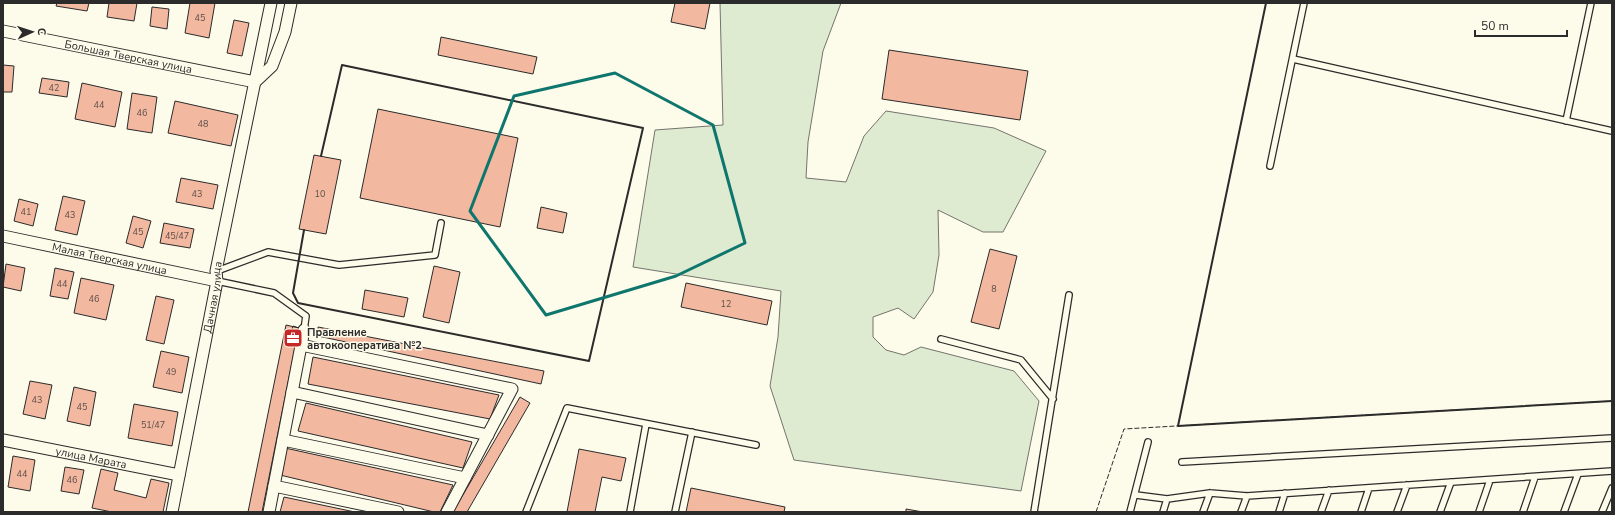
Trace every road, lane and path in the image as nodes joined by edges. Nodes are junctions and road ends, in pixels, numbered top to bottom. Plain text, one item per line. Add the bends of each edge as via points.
1 (271, 3) edge
2 (291, 3) edge
3 (1304, 3) edge
4 (1591, 3) edge
5 (3, 31) edge
6 (1293, 59) junction
7 (254, 82) junction
8 (1566, 121) junction
9 (1612, 131) edge
10 (1270, 166) dead end
11 (441, 223) dead end
12 (3, 236) edge
13 (217, 276) junction
14 (1069, 295) dead end
15 (304, 330) joint
16 (941, 339) dead end
17 (301, 345) junction
18 (292, 392) junction
19 (1052, 399) junction
20 (646, 424) junction
21 (692, 432) junction
22 (488, 435) junction
23 (1612, 438) edge
24 (3, 440) edge
25 (283, 440) junction
26 (1148, 442) dead end
27 (756, 445) dead end
28 (1182, 462) dead end
29 (1612, 471) edge
30 (179, 474) junction
31 (1578, 474) junction
32 (1535, 477) junction
33 (465, 478) junction
34 (1490, 480) junction
35 (1451, 482) junction
36 (1406, 485) junction
37 (274, 486) junction
38 (1369, 488) junction
39 (1612, 488) edge
40 (1329, 490) junction
41 (1210, 493) junction
42 (1285, 493) junction
43 (1136, 495) junction
44 (1247, 496) junction
45 (1168, 499) junction
46 (172, 512) edge
47 (269, 512) edge
48 (398, 512) edge
49 (447, 512) edge
50 (526, 512) edge
51 (630, 512) edge
52 (675, 512) edge
53 (1034, 512) edge
54 (1130, 512) edge
55 (1163, 512) edge
56 (1203, 512) edge
57 (1242, 512) edge
58 (1278, 512) edge
59 (1322, 512) edge
60 (1360, 512) edge
61 (1398, 512) edge
62 (1440, 512) edge
63 (1479, 512) edge
64 (1523, 512) edge
65 (1564, 512) edge
66 (1602, 512) edge

1 - 7 street, Дачная улица
2 - 7 street via 286,32 272,66
3 - 6 lane
4 - 8 lane
5 - 7 street, Большая Тверская улица
6 - 8 lane
6 - 10 lane
7 - 13 street, Дачная улица
8 - 9 lane
11 - 13 lane via 436,255 339,265 268,252
12 - 13 street, Малая Тверская улица
13 - 15 lane via 274,292 306,316
13 - 30 street, Дачная улица
14 - 19 lane
15 - 17 street
16 - 19 lane via 1021,360
17 - 18 street
17 - 22 street via 512,389
18 - 22 street
18 - 25 street
19 - 53 lane
20 - 21 lane
20 - 50 lane via 567,408
20 - 51 lane
21 - 27 lane
21 - 52 lane
22 - 33 street
23 - 28 lane
24 - 30 street, улица Марата
25 - 33 street
25 - 37 street
26 - 43 lane
29 - 31 lane
30 - 46 street, Дачная улица
31 - 32 lane
31 - 65 lane
32 - 34 lane
32 - 64 lane
33 - 49 street
34 - 35 lane
34 - 63 lane
35 - 36 lane
35 - 62 lane
36 - 38 lane
36 - 61 lane
37 - 47 street
37 - 48 street
38 - 40 lane
38 - 60 lane
39 - 66 lane
40 - 42 lane
40 - 59 lane
41 - 44 lane
41 - 45 lane
41 - 56 lane
42 - 44 lane
42 - 58 lane
43 - 45 lane
43 - 54 lane
44 - 57 lane
45 - 55 lane

